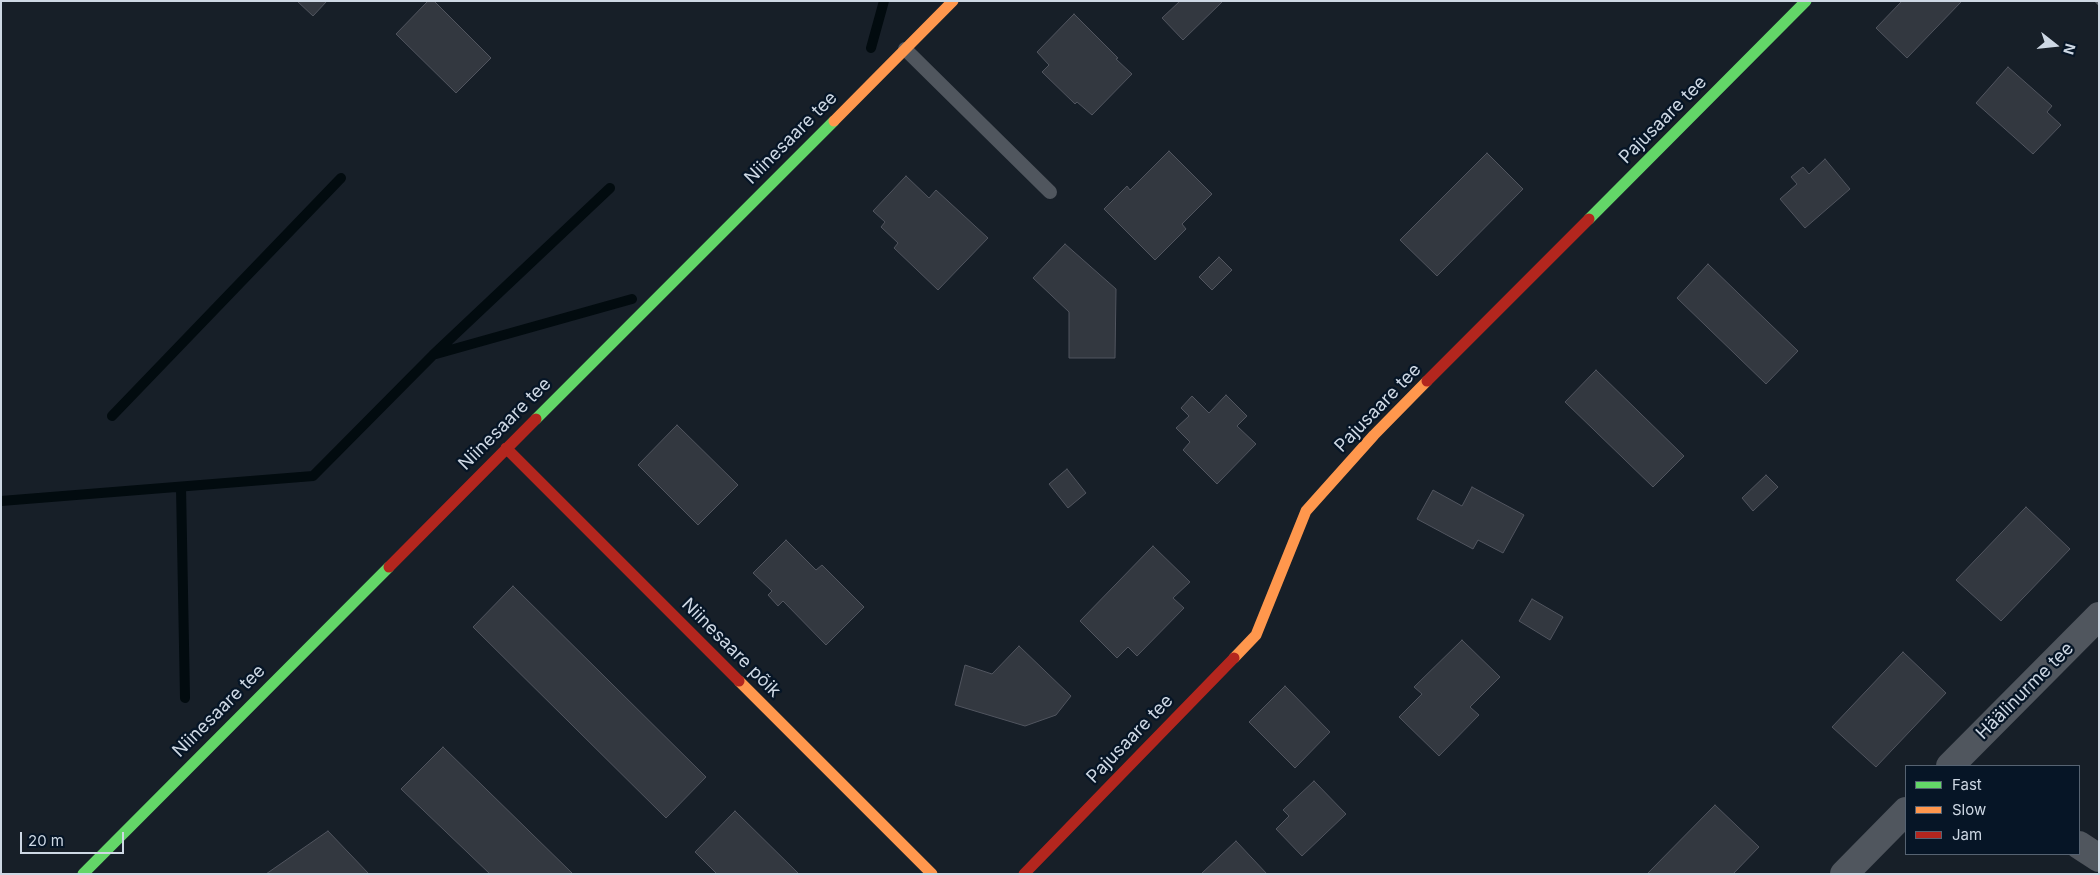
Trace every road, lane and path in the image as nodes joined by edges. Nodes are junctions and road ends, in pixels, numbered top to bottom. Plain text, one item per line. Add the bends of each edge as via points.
1 (953, 1) edge
2 (1806, 1) edge
3 (905, 48) junction
4 (1050, 192) dead end
5 (506, 448) junction
6 (2099, 616) edge
7 (1963, 762) edge
8 (1905, 812) edge
9 (2080, 846) edge
10 (2099, 858) edge
11 (83, 874) edge
12 (932, 874) edge
13 (1024, 874) edge
14 (1844, 874) edge

1 - 3 street, Niinesaare tee
2 - 13 street, Pajusaare tee via 1374,435 1306,511 1256,635
3 - 4 lane
3 - 5 street, Niinesaare tee
5 - 11 street, Niinesaare tee
5 - 12 street, Niinesaare põik
6 - 7 street, Häälinurme tee
8 - 14 street
9 - 10 street

